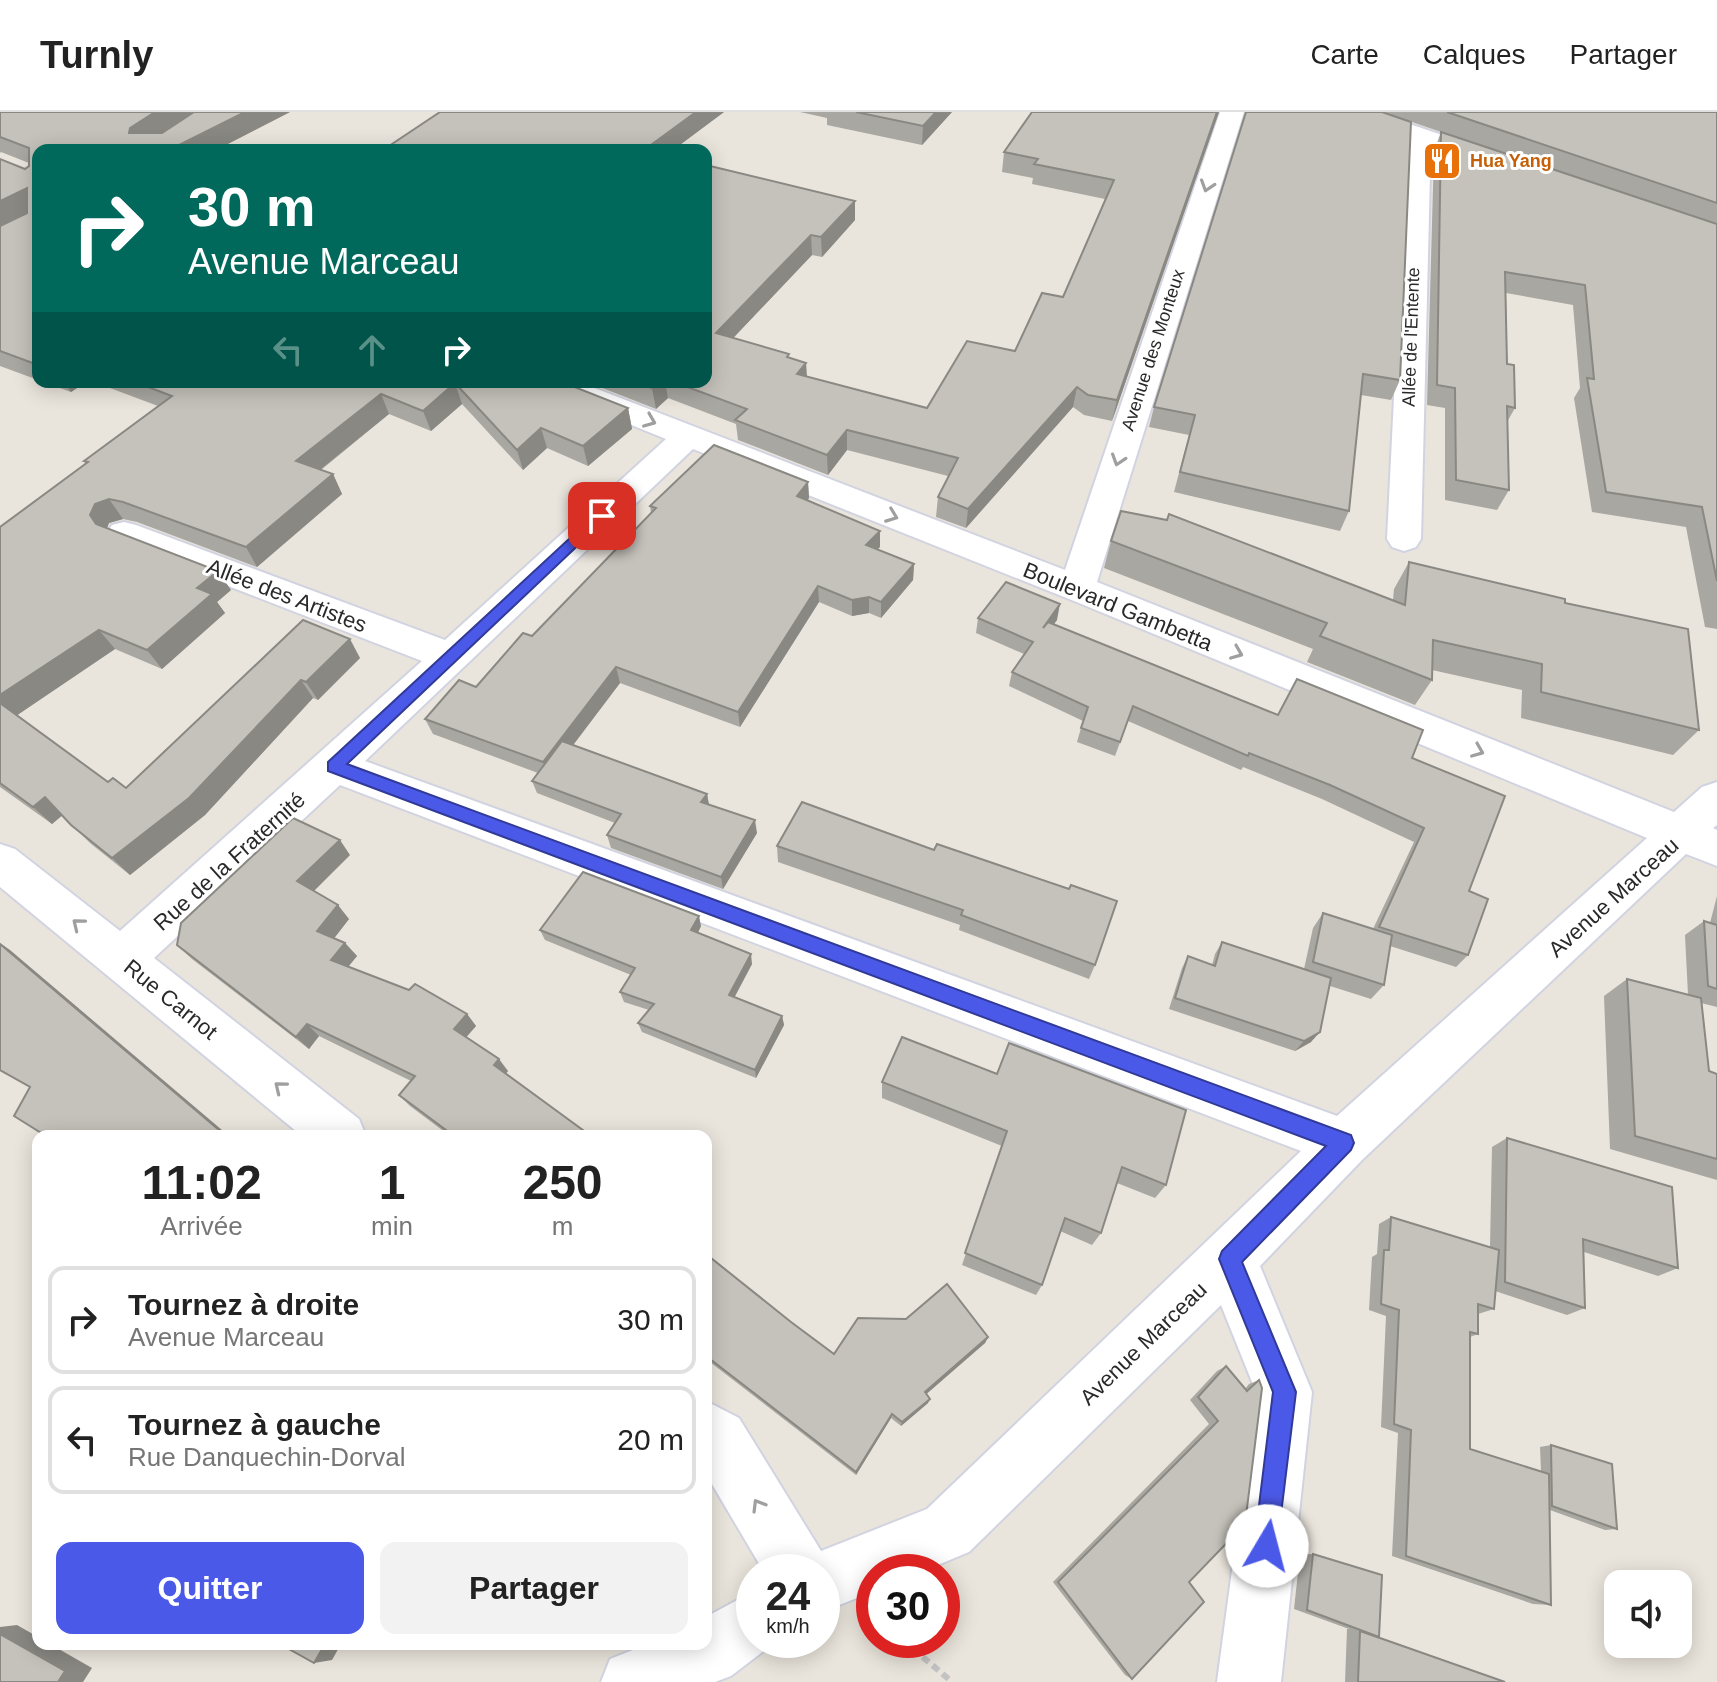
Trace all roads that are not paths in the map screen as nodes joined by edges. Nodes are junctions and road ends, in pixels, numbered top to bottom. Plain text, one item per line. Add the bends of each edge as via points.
1 (1232, 112) edge
2 (1351, 112) edge
3 (1419, 134) junction
4 (1523, 170) edge
5 (566, 388) edge
6 (688, 436) junction
7 (124, 533) edge
8 (1404, 539) dead end
9 (1077, 589) junction
10 (450, 657) junction
11 (334, 766) junction
12 (1705, 827) edge
13 (0, 862) edge
14 (121, 959) junction
15 (334, 1130) edge
16 (1344, 1143) junction
17 (1230, 1259) junction
18 (712, 1434) edge
19 (788, 1554) edge
20 (840, 1574) edge
21 (736, 1634) edge
22 (633, 1682) edge
23 (1249, 1682) edge

1 -> 9 street, Avenue des Monteux
2 - 3 street
3 - 4 street
3 - 8 street, Allée de l'Entente
5 -> 6 street, Boulevard Gambetta
6 -> 9 street, Boulevard Gambetta
6 - 10 street, Rue de la Fraternité
7 - 10 street, Allée des Artistes
9 -> 12 street, Boulevard Gambetta
10 - 11 street, Rue de la Fraternité
11 - 14 street, Rue de la Fraternité
11 - 16 street
12 - 16 street, Avenue Marceau
14 -> 13 street, Rue Carnot
15 -> 14 street, Rue Carnot
16 - 17 street, Avenue Marceau
17 - 20 street, Avenue Marceau via 948,1531
17 - 23 street via 1284,1392
19 -> 18 street
21 - 22 street via 708,1653

